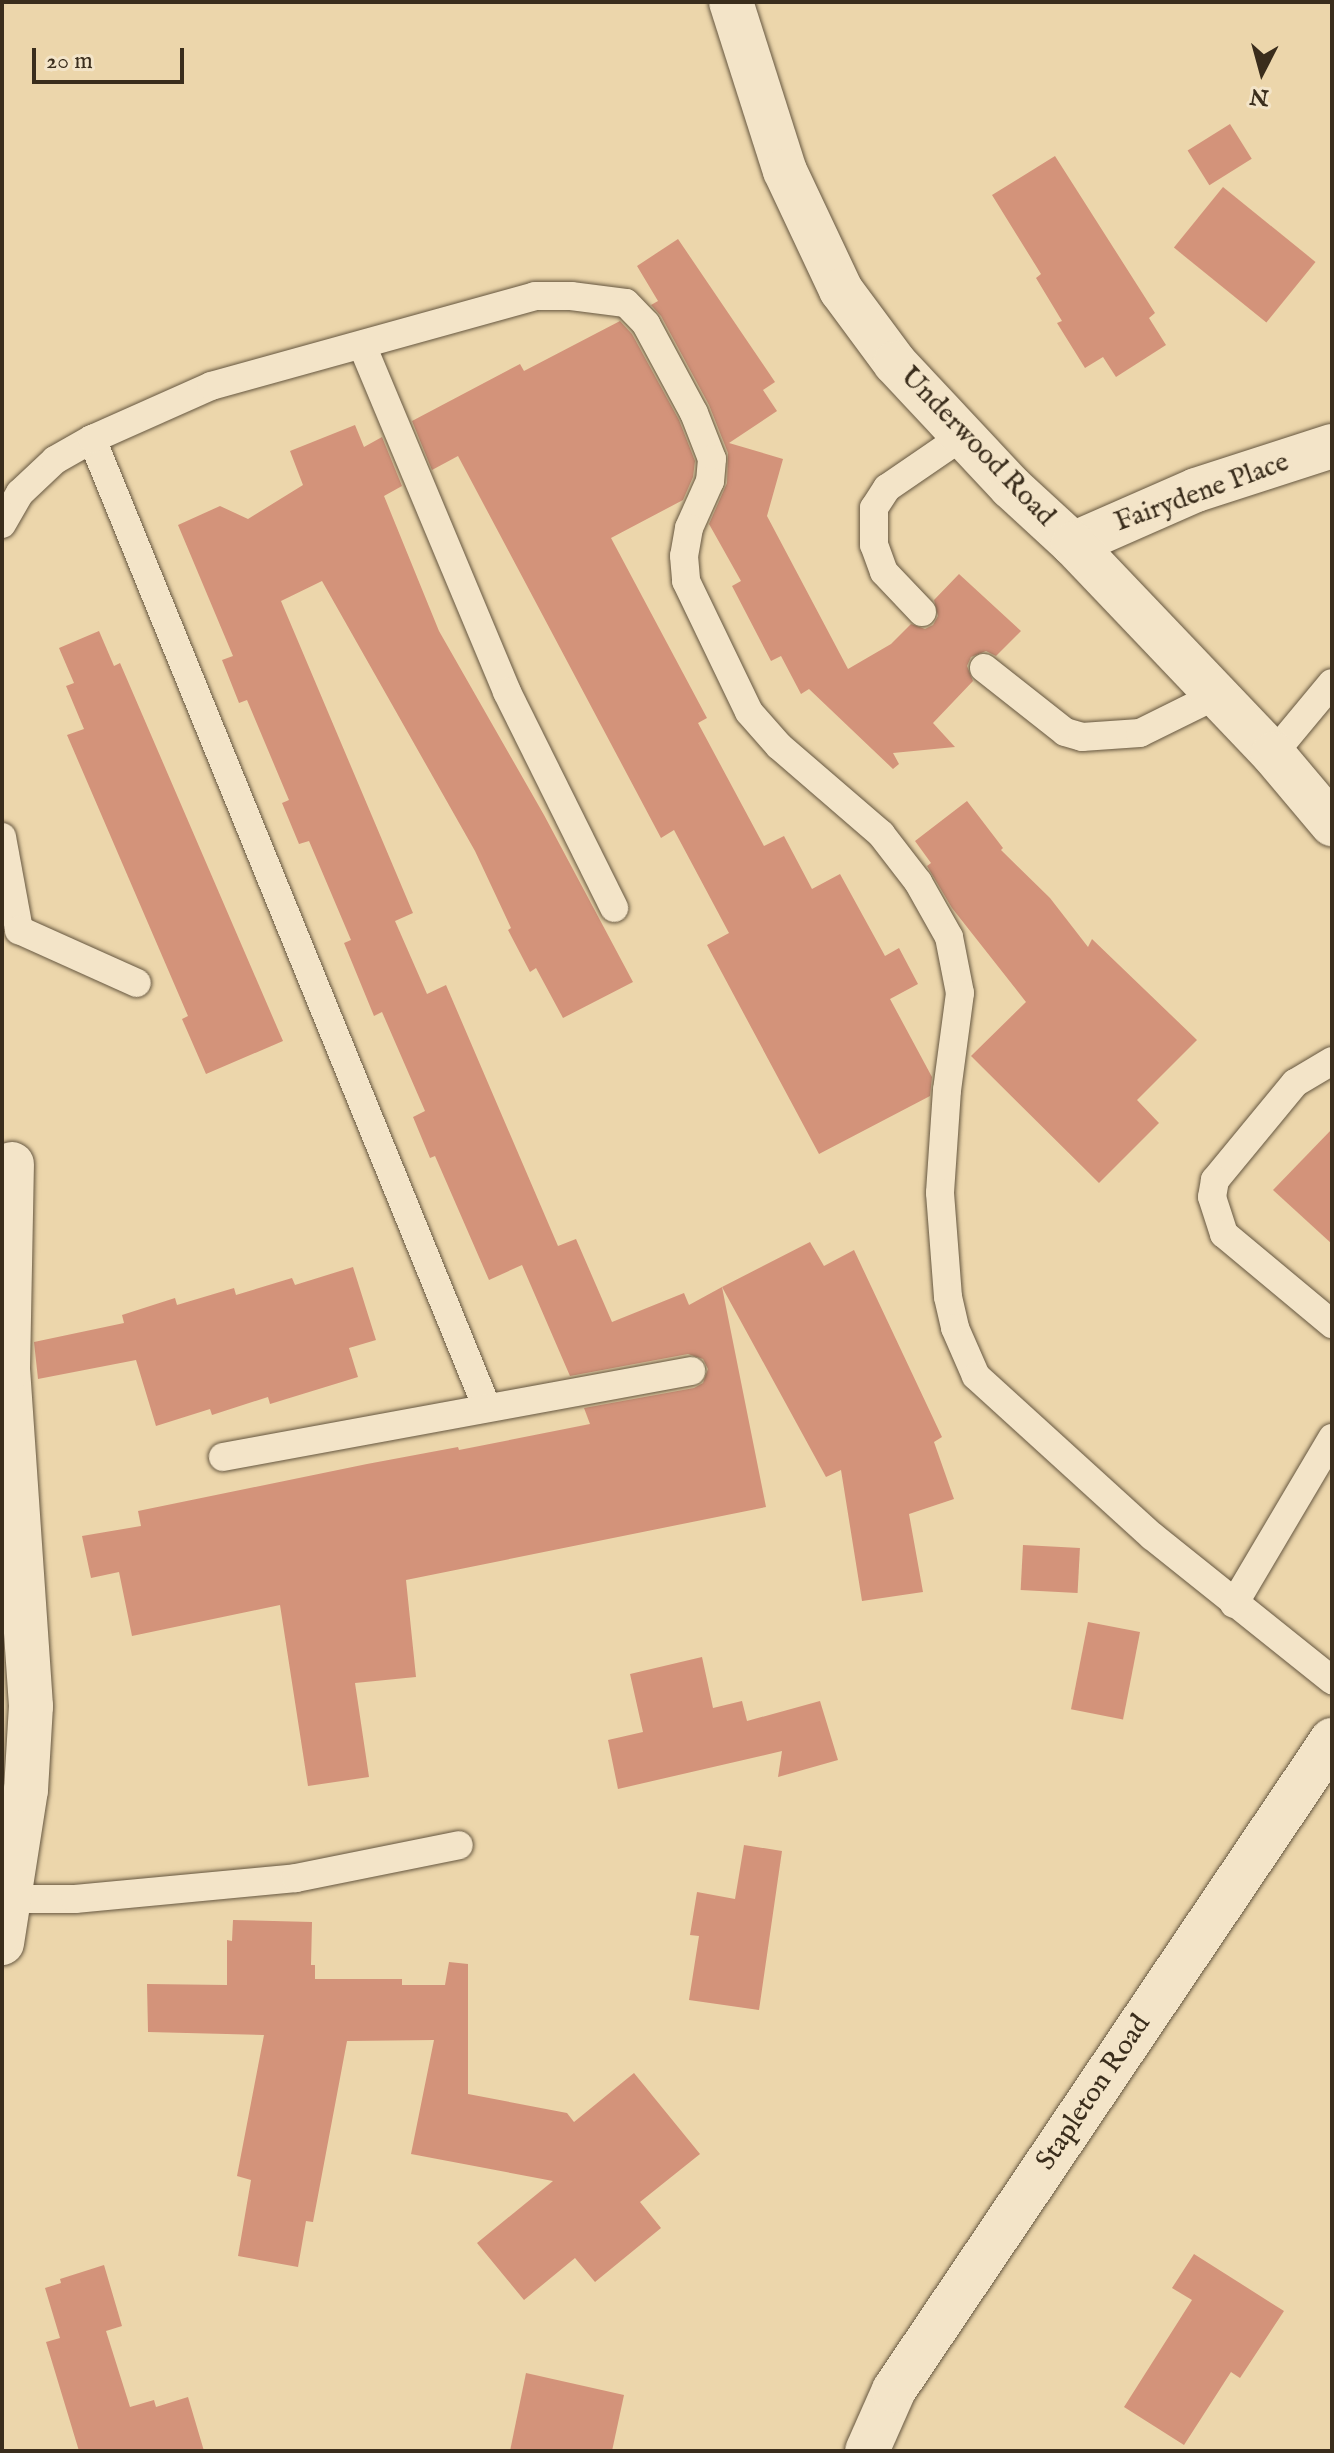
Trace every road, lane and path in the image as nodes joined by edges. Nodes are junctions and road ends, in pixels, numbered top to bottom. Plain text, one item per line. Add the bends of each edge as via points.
1 (736, 17) edge
2 (362, 345) junction
3 (963, 436) junction
4 (92, 439) junction
5 (1332, 446) edge
6 (2, 524) edge
7 (1073, 544) junction
8 (922, 612) dead end
9 (984, 668) dead end
10 (1332, 683) edge
11 (1217, 695) junction
12 (1273, 754) junction
13 (1332, 824) edge
14 (2, 837) edge
15 (614, 908) dead end
16 (137, 983) dead end
17 (1332, 1061) edge
18 (12, 1164) dead end
19 (1332, 1324) edge
20 (691, 1371) dead end
21 (487, 1408) junction
22 (1332, 1438) edge
23 (223, 1457) dead end
24 (1234, 1604) junction
25 (1332, 1680) edge
26 (1332, 1740) edge
27 (459, 1845) dead end
28 (11, 1899) junction
29 (2, 1943) edge
30 (867, 2451) edge

1 - 3 main road, Underwood Road via 785,171 841,290 895,363
2 - 4 lane via 211,386
2 - 15 lane via 507,692
2 - 24 lane via 535,296 626,303 646,324 694,413 712,459 710,481 689,528 684,556 692,599 749,712 821,785 881,834 918,882 957,960 960,993 940,1193 948,1297 976,1376
3 - 7 main road, Underwood Road
3 - 8 lane via 887,488 874,508 874,545 884,572
4 - 6 lane via 55,460 20,493
4 - 21 lane
5 - 7 main road, Fairydene Place via 1196,490
7 - 11 main road, Underwood Road
9 - 11 lane via 1065,732 1082,737 1140,733
10 - 12 lane
11 - 12 main road, Underwood Road
12 - 13 main road, Underwood Road
14 - 16 lane via 19,930
17 - 19 lane via 1295,1083 1215,1180 1212,1197 1224,1234
18 - 28 main road via 8,1370 31,1706
20 - 21 lane
21 - 23 lane
22 - 24 lane
24 - 25 lane
26 - 30 main road, Stapleton Road via 894,2390
27 - 28 lane via 296,1878 75,1899
28 - 29 main road

